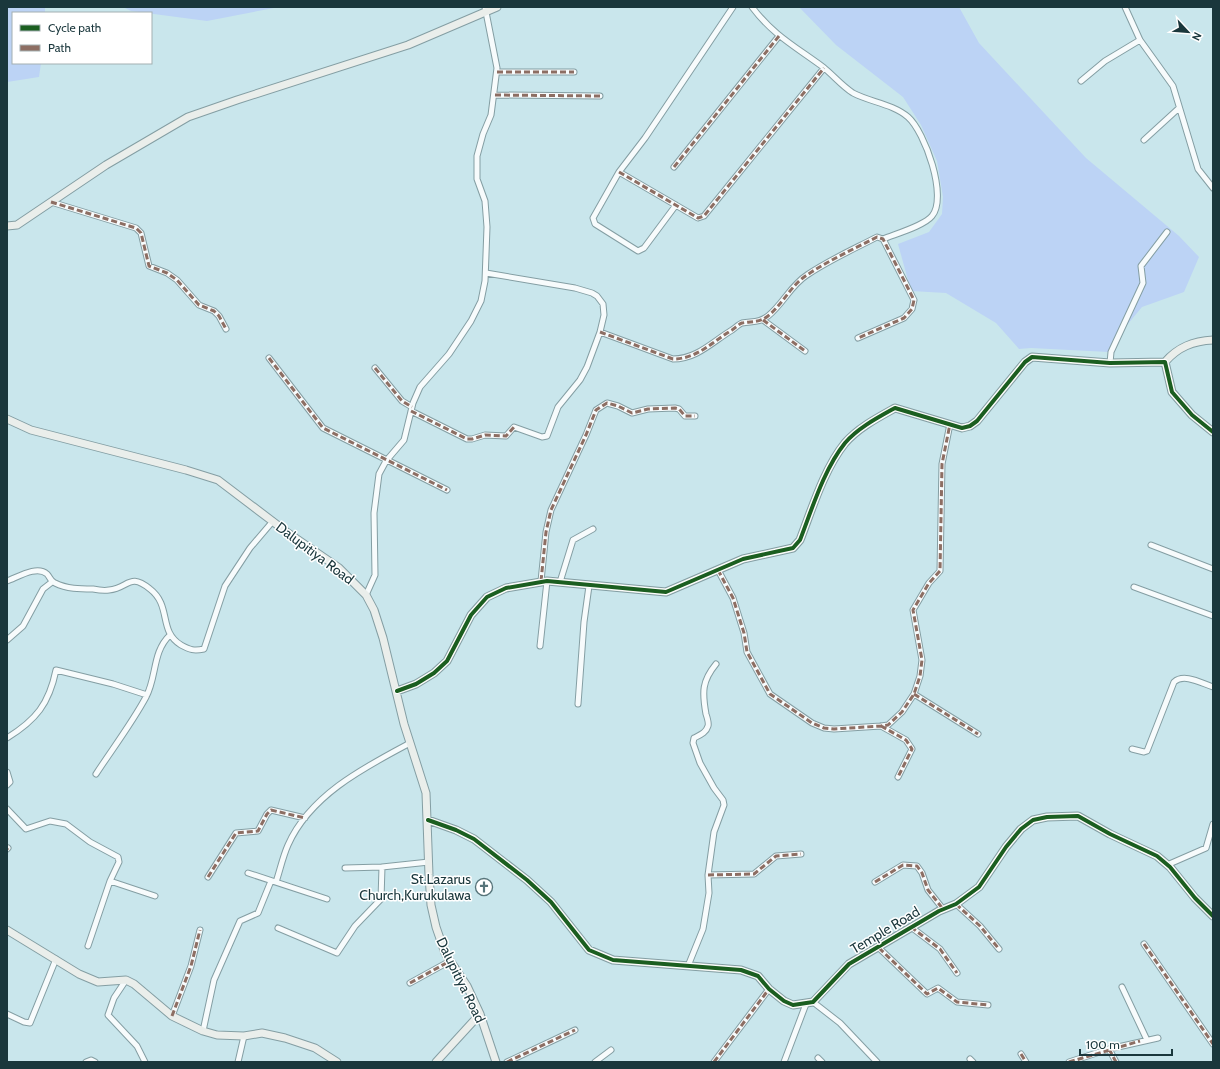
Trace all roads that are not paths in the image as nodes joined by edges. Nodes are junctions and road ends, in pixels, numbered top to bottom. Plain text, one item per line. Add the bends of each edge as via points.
1 (497, 7) edge
2 (733, 7) edge
3 (752, 7) edge
4 (1124, 7) edge
5 (485, 9) edge
6 (779, 36) junction
7 (1140, 40) junction
8 (824, 68) junction
9 (497, 72) junction
10 (574, 72) dead end
11 (1081, 81) dead end
12 (495, 95) junction
13 (600, 96) dead end
14 (1179, 108) junction
15 (1144, 140) dead end
16 (674, 167) dead end
17 (620, 172) junction
18 (1213, 188) edge
19 (51, 202) junction
20 (676, 205) junction
21 (7, 226) edge
22 (1167, 232) dead end
23 (883, 239) junction
24 (486, 273) junction
25 (763, 320) junction
26 (226, 329) dead end
27 (600, 332) junction
28 (858, 338) dead end
29 (1213, 340) edge
30 (805, 351) dead end
31 (269, 358) dead end
32 (1165, 362) junction
33 (1110, 363) junction
34 (375, 368) dead end
35 (411, 409) junction
36 (695, 416) dead end
37 (7, 419) edge
38 (950, 424) junction
39 (1213, 432) edge
40 (386, 461) junction
41 (447, 490) dead end
42 (273, 521) junction
43 (593, 529) dead end
44 (1151, 546) dead end
45 (1213, 569) edge
46 (718, 570) junction
47 (7, 581) edge
48 (544, 581) junction
49 (52, 582) junction
50 (560, 582) junction
51 (590, 586) junction
52 (1134, 587) dead end
53 (366, 595) junction
54 (1213, 616) edge
55 (170, 635) junction
56 (7, 640) edge
57 (540, 646) dead end
58 (716, 664) dead end
59 (1213, 687) edge
60 (397, 691) junction
61 (914, 694) junction
62 (147, 695) junction
63 (578, 704) dead end
64 (881, 726) junction
65 (978, 734) dead end
66 (7, 738) edge
67 (410, 743) junction
68 (1132, 750) dead end
69 (7, 772) edge
70 (96, 774) dead end
71 (898, 777) dead end
72 (7, 785) edge
73 (7, 809) edge
74 (305, 818) junction
75 (428, 820) junction
76 (1213, 824) edge
77 (801, 854) dead end
78 (428, 862) junction
79 (1166, 864) junction
80 (382, 866) junction
81 (345, 868) dead end
82 (248, 873) dead end
83 (708, 875) junction
84 (208, 877) dead end
85 (110, 881) junction
86 (273, 882) junction
87 (875, 882) dead end
88 (155, 896) dead end
89 (327, 899) dead end
90 (956, 904) junction
91 (943, 909) junction
92 (1213, 916) edge
93 (910, 927) junction
94 (278, 928) dead end
95 (7, 930) edge
96 (200, 930) dead end
97 (1144, 944) dead end
98 (88, 946) dead end
99 (879, 948) junction
100 (999, 949) dead end
101 (56, 958) junction
102 (450, 961) junction
103 (688, 966) junction
104 (957, 973) dead end
105 (126, 980) junction
106 (410, 983) dead end
107 (1122, 987) dead end
108 (769, 989) junction
109 (809, 1003) junction
110 (988, 1005) dead end
111 (7, 1014) edge
112 (480, 1014) junction
113 (172, 1016) junction
114 (575, 1030) dead end
115 (203, 1031) junction
116 (244, 1036) junction
117 (1158, 1038) dead end
118 (1147, 1040) junction
119 (1213, 1044) edge
120 (1109, 1049) junction
121 (611, 1050) dead end
122 (1021, 1054) dead end
123 (86, 1062) edge
124 (95, 1062) edge
125 (144, 1062) edge
126 (238, 1062) edge
127 (337, 1062) edge
128 (436, 1062) edge
129 (496, 1062) edge
130 (507, 1062) edge
131 (594, 1062) edge
132 (714, 1062) edge
133 (784, 1062) edge
134 (877, 1062) edge
135 (1026, 1062) edge
136 (1069, 1062) edge
137 (1116, 1062) edge

1 - 5 street
2 - 17 street
3 - 6 street via 765,24
4 - 7 street
5 - 9 street
5 - 19 street via 408,45 188,117 106,165
6 - 8 street
6 - 16 street
7 - 11 street via 1105,61
7 - 14 street via 1173,86
8 - 20 street via 704,216 698,218
8 - 23 street via 853,92 909,118 925,142 937,184 936,208 932,216 921,223
9 - 10 street
9 - 12 street
12 - 13 street
12 - 24 street via 477,156 477,179 485,207
14 - 15 street
14 - 18 street via 1198,169
17 - 20 street
17 - 20 street via 593,218 595,224 638,251 644,248
19 - 21 street via 17,225
19 - 26 street via 136,228 141,233 149,266 178,280 199,305 219,316
22 - 33 street via 1141,266 1143,283 1112,352
23 - 25 street via 877,237 807,275 796,283
23 - 28 street via 914,300 912,309 904,318
24 - 27 street via 592,293 603,304 604,315
24 - 35 street via 482,301 471,322 449,354 420,388
25 - 27 street via 742,323 699,353 684,359 673,358
25 - 30 street
27 - 35 street via 580,380 558,407 547,436 542,437 514,427 506,436 485,435 472,439
29 - 32 street via 1185,345
31 - 40 street via 323,428
32 - 33 street
32 - 39 street via 1172,392 1192,415
33 - 38 street via 1032,357 1025,362 977,421 962,428
34 - 35 street via 402,402
35 - 40 street via 404,440
36 - 48 street via 685,416 679,409 648,408 632,413 607,403 599,406 551,510 546,532
37 - 42 street, Dalupitiya Road via 31,430 205,475 218,480
38 - 46 street via 894,408 865,425 845,444 825,476 800,540 793,548 743,559
38 - 61 street via 942,464 940,571 929,583 913,610 922,660
40 - 41 street
40 - 53 street via 379,474 374,513 375,575
42 - 53 street, Dalupitiya Road via 339,568
42 - 55 street via 250,548 225,586 204,649 193,651 172,639
43 - 50 street via 573,540
44 - 45 street
46 - 51 street via 666,592
46 - 64 street via 733,598 748,652 770,694 812,723 824,728
47 - 49 street via 32,571 40,571 47,574
48 - 50 street
48 - 57 street
48 - 60 street via 506,588 487,597 471,615 447,661 416,684
49 - 55 street via 66,588 110,590 132,580 138,581 152,590 165,609 167,631
49 - 56 street via 43,589 23,626
50 - 51 street
51 - 63 street via 584,622
52 - 54 street
53 - 60 street, Dalupitiya Road via 374,610
55 - 62 street via 163,641 158,654
58 - 83 street via 707,675 704,685 703,698 708,725 705,732 694,738 693,743 700,763 724,805 714,832
59 - 68 street via 1184,678 1174,682 1146,751
60 - 67 street, Dalupitiya Road
61 - 64 street via 902,712 888,725
61 - 65 street
62 - 66 street via 59,669 56,670 54,681 36,717
62 - 70 street
64 - 71 street via 906,740 912,749
67 - 74 street via 340,783
67 - 75 street, Dalupitiya Road via 423,778
69 - 72 street via 10,782
73 - 85 street via 26,829 50,821 66,824 90,842 118,857 119,862
74 - 84 street via 271,810 258,831 236,833
74 - 86 street via 288,844
75 - 78 street, Dalupitiya Road
75 - 103 street via 474,839 527,880 551,902 589,950 612,960
76 - 79 street via 1206,848
77 - 83 street via 776,856 754,874
78 - 80 street
78 - 102 street, Dalupitiya Road via 435,920
79 - 90 street, Temple Road via 1157,856 1078,816 1047,817 1032,820 1021,829 979,887
79 - 92 street, Temple Road
80 - 81 street
80 - 94 street via 381,899 355,926 337,953
82 - 86 street
83 - 103 street via 709,892 703,929
85 - 88 street
85 - 98 street
86 - 89 street
86 - 115 street via 258,913 240,921 214,980
87 - 91 street via 903,865 917,866 928,890
90 - 91 street, Temple Road
90 - 100 street via 980,926
91 - 93 street, Temple Road
93 - 99 street, Temple Road
93 - 104 street via 940,949
95 - 101 street
96 - 113 street via 191,966
97 - 119 street
99 - 109 street, Temple Road via 849,964
99 - 110 street via 927,994 938,988 957,1002
101 - 105 street via 79,974 98,982
101 - 111 street via 30,1023
102 - 106 street
102 - 112 street, Dalupitiya Road via 467,986
103 - 108 street via 741,970 758,976
105 - 113 street
105 - 125 street via 114,998 108,1015 137,1046
107 - 118 street
108 - 109 street via 793,1005
108 - 132 street
109 - 133 street
109 - 134 street via 836,1020
112 - 128 street
112 - 129 street, Dalupitiya Road
113 - 115 street
114 - 130 street
115 - 116 street via 217,1035
116 - 126 street
116 - 127 street via 262,1033 285,1038 315,1048
117 - 118 street
118 - 120 street
120 - 136 street
120 - 137 street
121 - 131 street
122 - 135 street
123 - 124 street

